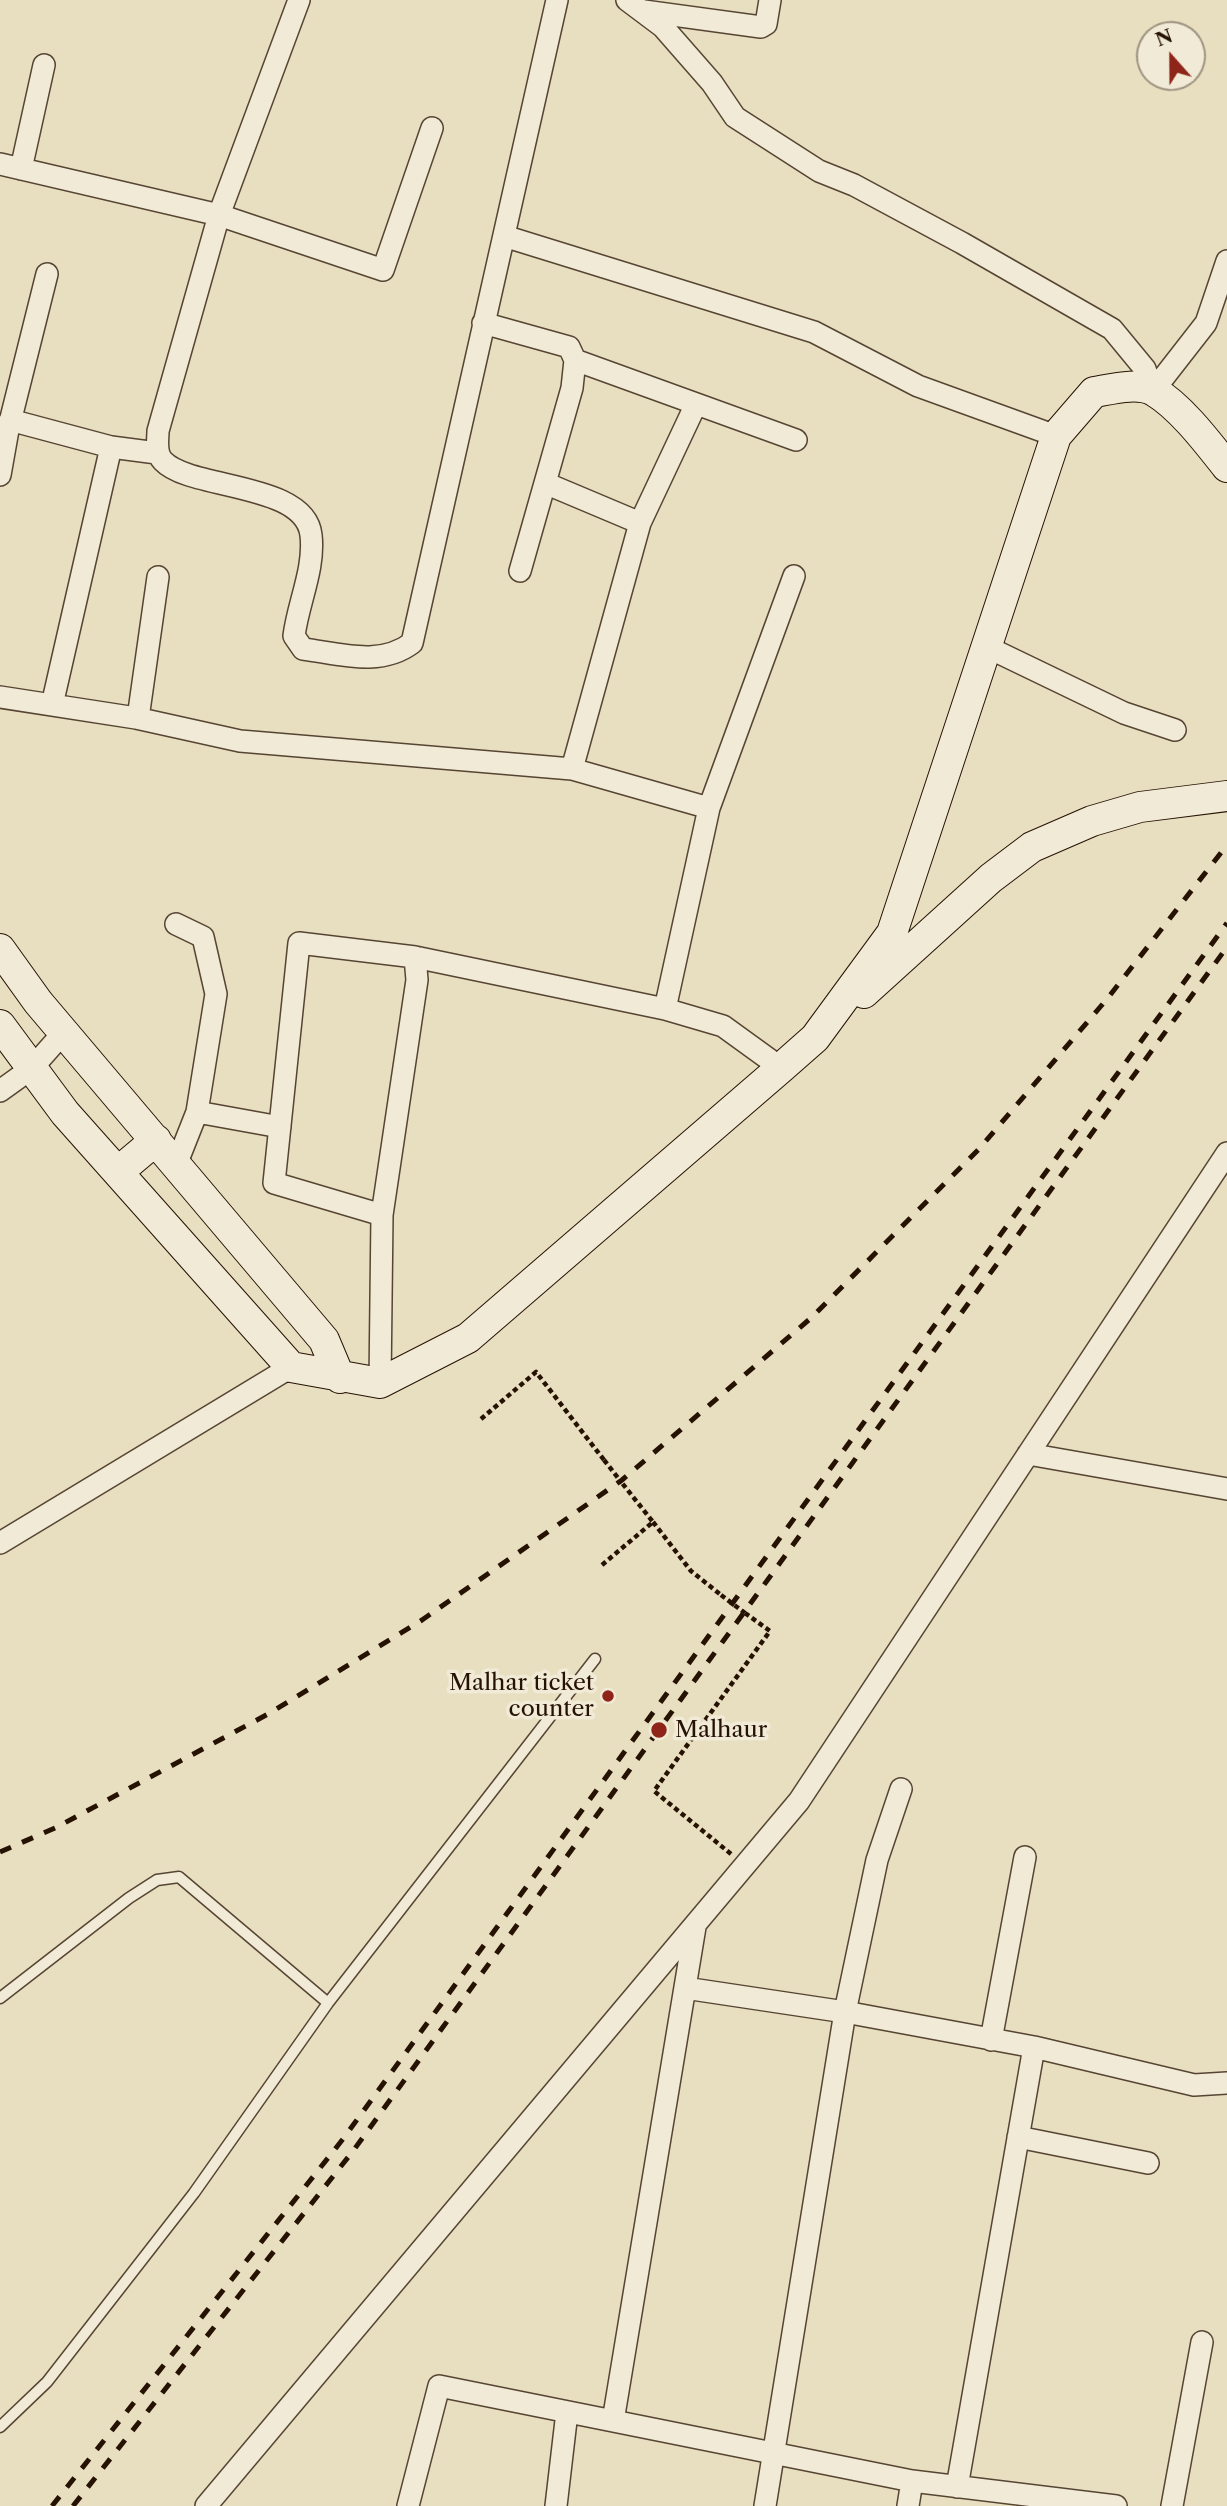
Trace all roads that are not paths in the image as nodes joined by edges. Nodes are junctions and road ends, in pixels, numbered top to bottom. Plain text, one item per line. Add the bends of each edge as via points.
1 (299, 0) edge
2 (557, 0) edge
3 (770, 0) edge
4 (634, 5) edge
5 (44, 65) dead end
6 (432, 128) dead end
7 (10, 166) edge
8 (219, 215) junction
9 (504, 236) junction
10 (1227, 261) edge
11 (47, 274) dead end
12 (483, 323) junction
13 (575, 360) junction
14 (1153, 391) junction
15 (696, 404) junction
16 (10, 420) junction
17 (1056, 436) junction
18 (796, 440) dead end
19 (111, 447) junction
20 (157, 453) junction
21 (1227, 467) edge
22 (0, 475) edge
23 (545, 483) junction
24 (640, 523) junction
25 (520, 571) dead end
26 (794, 576) dead end
27 (158, 578) dead end
28 (985, 646) junction
29 (0, 697) edge
30 (52, 705) junction
31 (138, 718) junction
32 (1175, 730) dead end
33 (572, 769) junction
34 (1227, 796) edge
35 (709, 808) junction
36 (176, 924) dead end
37 (0, 949) edge
38 (415, 957) junction
39 (666, 1009) junction
40 (0, 1025) edge
41 (64, 1032) junction
42 (815, 1038) junction
43 (32, 1069) junction
44 (781, 1069) junction
45 (0, 1091) edge
46 (197, 1112) junction
47 (280, 1127) junction
48 (156, 1140) junction
49 (1227, 1153) edge
50 (176, 1164) junction
51 (118, 1172) junction
52 (382, 1215) junction
53 (324, 1340) junction
54 (291, 1367) junction
55 (340, 1378) junction
56 (380, 1383) junction
57 (1028, 1454) junction
58 (1227, 1489) edge
59 (1, 1541) edge
60 (595, 1659) dead end
61 (901, 1789) dead end
62 (1025, 1857) dead end
63 (695, 1925) junction
64 (685, 1989) junction
65 (0, 1997) edge
66 (328, 2003) junction
67 (845, 2012) junction
68 (991, 2039) junction
69 (1034, 2048) junction
70 (1227, 2083) edge
71 (1018, 2137) junction
72 (1148, 2162) dead end
73 (1202, 2342) dead end
74 (567, 2412) junction
75 (613, 2421) junction
76 (0, 2427) edge
77 (773, 2454) junction
78 (912, 2482) junction
79 (957, 2487) junction
80 (206, 2506) edge
81 (408, 2506) edge
82 (556, 2506) edge
83 (765, 2506) edge
84 (908, 2506) edge
85 (1116, 2506) edge
86 (1172, 2506) edge

1 - 8 street
2 - 9 street
3 - 4 street via 766,24 761,27
4 - 14 street via 663,27 735,117 819,171 962,243 1112,329 1145,369
5 - 7 street
6 - 8 street via 383,270
7 - 8 street
8 - 20 street via 158,431
9 - 12 street
9 - 17 street via 814,332 918,386
10 - 14 street via 1206,323
11 - 16 street
12 - 13 street via 569,347
12 - 20 street via 412,643 399,653 376,659 303,649 294,636 310,564 311,533 302,515 272,497 180,471 164,463
13 - 15 street
13 - 23 street via 572,388
14 - 17 street via 1132,387 1094,392
14 - 21 street via 1199,431
15 - 18 street
15 - 24 street
16 - 19 street
16 - 22 street
17 - 28 street
19 - 20 street
19 - 30 street
23 - 24 street
23 - 25 street
24 - 33 street
26 - 35 street
27 - 31 street
28 - 32 street via 1124,713
28 - 42 street via 892,933
29 - 30 street
30 - 31 street
31 - 33 street via 240,741
33 - 35 street
34 - 42 street via 1140,807 1092,821 1032,847 991,878
35 - 39 street
36 - 46 street via 203,937 216,994
37 - 41 street
38 - 39 street
38 - 47 street via 299,943
38 - 52 street via 417,980
39 - 44 street via 723,1026
40 - 43 street
41 - 43 street
41 - 48 street
42 - 44 street
43 - 45 street
43 - 51 street
44 - 56 street via 468,1338
46 - 47 street
46 - 50 street
47 - 52 street via 274,1183
48 - 50 street
48 - 51 street
49 - 57 street
50 - 53 street
51 - 54 street
52 - 56 street
53 - 54 street
53 - 55 street
54 - 55 street
54 - 59 street
55 - 56 street
57 - 58 street
57 - 63 street via 799,1801
60 - 66 lane
61 - 67 street via 877,1860
62 - 68 street
63 - 64 street
63 - 80 street
64 - 67 street
64 - 75 street
65 - 66 lane via 129,1898 157,1880 179,1877
66 - 76 lane via 194,2193 47,2382
67 - 68 street
67 - 77 street
68 - 69 street
69 - 70 street via 1194,2085
69 - 71 street
71 - 72 street
71 - 79 street
73 - 86 street
74 - 75 street
74 - 81 street via 439,2386
74 - 82 street
75 - 77 street
77 - 78 street
77 - 83 street
78 - 79 street
78 - 84 street
79 - 85 street

